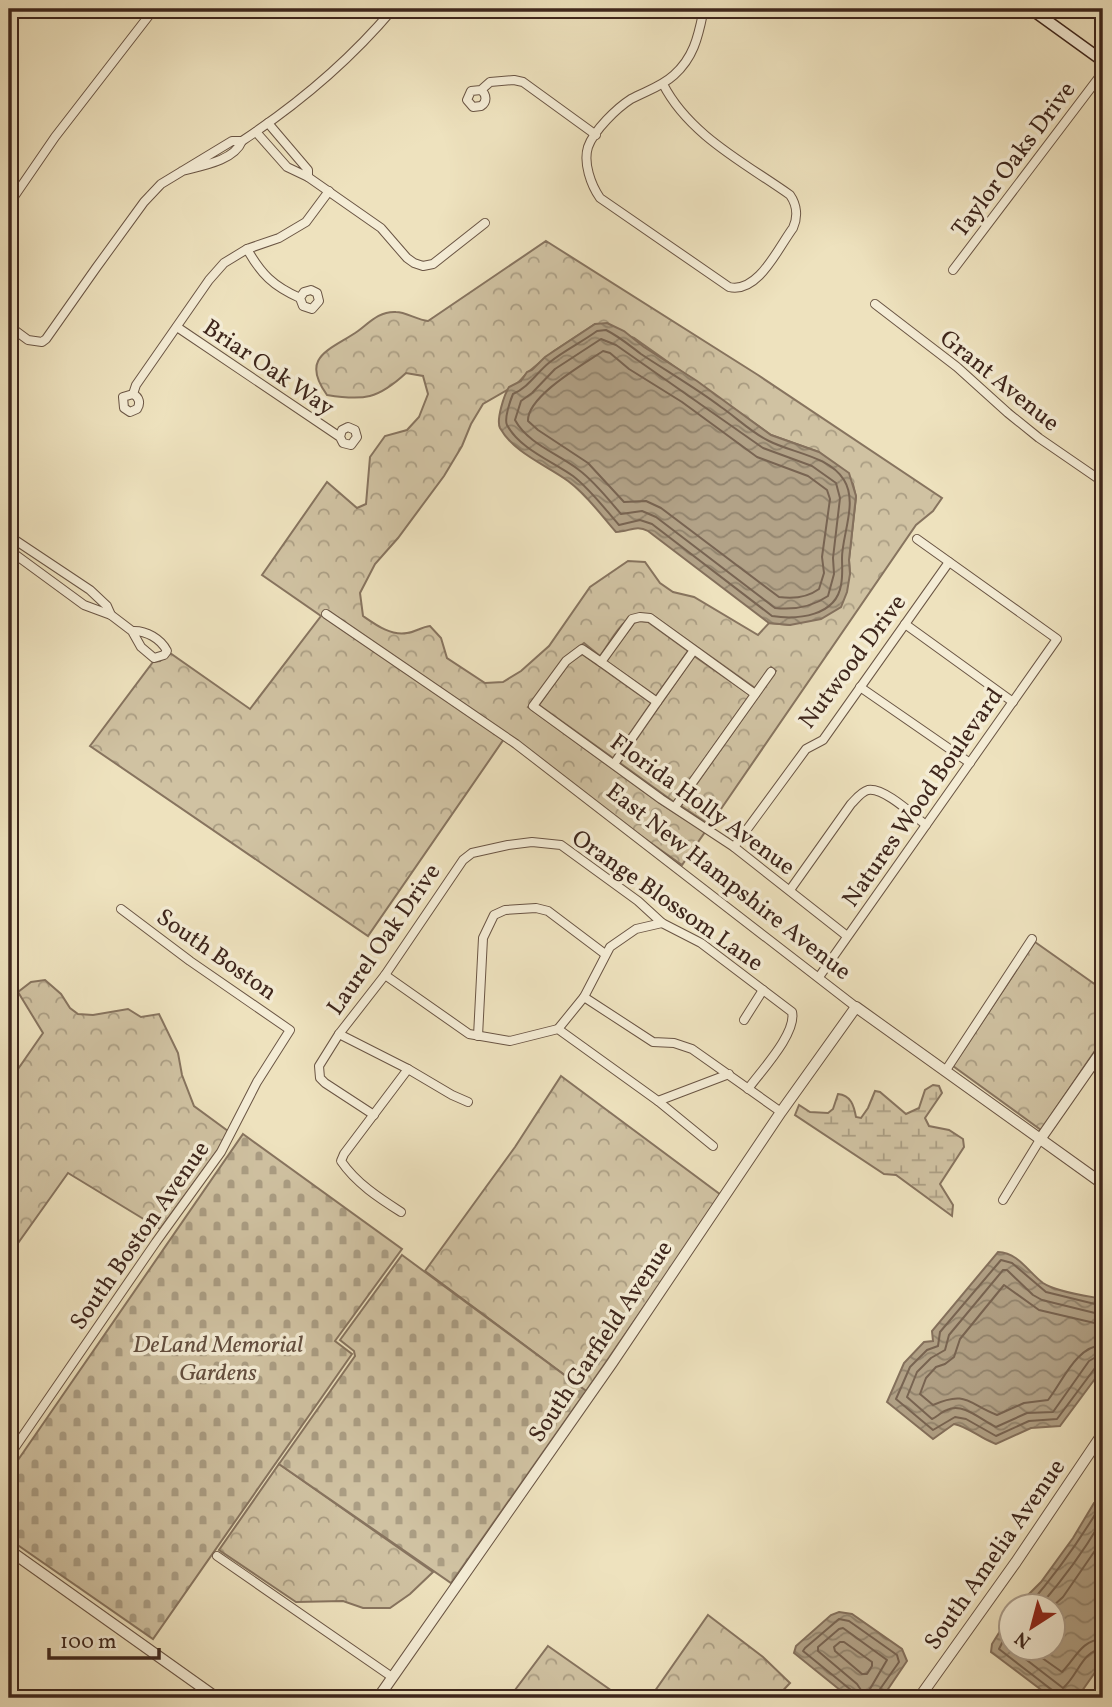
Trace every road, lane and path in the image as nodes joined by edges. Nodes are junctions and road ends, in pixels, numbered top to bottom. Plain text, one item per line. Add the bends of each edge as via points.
1 (154, 9) edge
2 (393, 9) edge
3 (676, 9) edge
4 (773, 9) edge
5 (1031, 9) edge
6 (704, 13) junction
7 (1103, 61) edge
8 (1103, 72) edge
9 (663, 85) junction
10 (481, 90) dead end
11 (268, 123) junction
12 (256, 132) junction
13 (596, 135) junction
14 (308, 177) junction
15 (329, 191) junction
16 (9, 204) edge
17 (485, 223) dead end
18 (247, 249) junction
19 (953, 270) dead end
20 (300, 298) dead end
21 (875, 304) dead end
22 (9, 326) edge
23 (177, 327) junction
24 (132, 394) dead end
25 (340, 437) dead end
26 (1103, 482) edge
27 (9, 537) edge
28 (917, 539) dead end
29 (9, 550) edge
30 (949, 562) junction
31 (68, 577) junction
32 (60, 588) junction
33 (326, 614) dead end
34 (111, 615) junction
35 (905, 624) junction
36 (132, 631) dead end
37 (694, 650) junction
38 (601, 662) junction
39 (771, 672) dead end
40 (860, 687) junction
41 (755, 694) junction
42 (657, 702) junction
43 (1013, 702) junction
44 (970, 763) junction
45 (614, 764) junction
46 (675, 807) junction
47 (926, 825) junction
48 (508, 845) joint
49 (734, 847) junction
50 (790, 890) junction
51 (121, 909) dead end
52 (662, 923) junction
53 (847, 936) junction
54 (1032, 939) dead end
55 (606, 954) junction
56 (385, 975) junction
57 (819, 977) junction
58 (763, 990) junction
59 (584, 997) junction
60 (856, 1007) junction
61 (744, 1020) dead end
62 (558, 1029) junction
63 (290, 1030) joint
64 (339, 1034) junction
65 (478, 1036) junction
66 (1103, 1049) edge
67 (408, 1069) junction
68 (946, 1070) junction
69 (729, 1074) junction
70 (748, 1088) junction
71 (657, 1101) junction
72 (468, 1102) dead end
73 (781, 1112) junction
74 (374, 1115) junction
75 (1041, 1138) junction
76 (713, 1146) dead end
77 (1103, 1184) edge
78 (1003, 1200) dead end
79 (401, 1212) dead end
80 (1103, 1433) edge
81 (9, 1456) edge
82 (9, 1550) edge
83 (217, 1556) dead end
84 (392, 1677) junction
85 (217, 1698) edge
86 (378, 1698) edge
87 (919, 1698) edge

1 - 16 street
2 - 11 street via 341,64
3 - 6 street
4 - 6 street
5 - 7 main road
6 - 9 street via 693,53
8 - 19 street, Taylor Oaks Drive
9 - 13 street via 616,109
9 - 13 street via 673,104 700,132 795,202 797,220 758,278 743,288 729,287 600,198 588,164 588,147
10 - 13 street via 490,82 523,82
11 - 12 street
11 - 14 street via 308,170
12 - 14 street via 287,167
12 - 22 street via 237,150 161,184 46,339 28,340
14 - 15 street
15 - 17 street via 382,228 407,258 424,266 433,264
15 - 18 street via 306,222
18 - 20 street via 268,279
18 - 23 street via 224,263
21 - 26 street, Grant Avenue via 1039,438
23 - 24 street
23 - 25 street, Briar Oak Way
27 - 31 street
28 - 30 street
29 - 32 street
30 - 35 street, Nutwood Drive
30 - 43 street, Natures Wood Boulevard via 1057,639
31 - 32 street
31 - 34 street via 90,590
32 - 34 street via 84,605
33 - 57 street, East New Hampshire Avenue via 516,744
34 - 36 street
35 - 40 street, Nutwood Drive
35 - 43 street
37 - 38 street via 650,618 640,617 632,619
37 - 41 street
37 - 42 street
38 - 42 street
38 - 45 street, Florida Holly Avenue via 582,649 566,661 533,706
39 - 41 street
40 - 44 street
40 - 49 street, Nutwood Drive via 822,740 806,749
41 - 46 street
42 - 45 street
43 - 44 street, Natures Wood Boulevard
44 - 47 street, Natures Wood Boulevard
45 - 46 street, Florida Holly Avenue
46 - 49 street, Florida Holly Avenue
47 - 50 street via 881,792 861,793
47 - 53 street, Natures Wood Boulevard
48 - 52 street, Orange Blossom Lane via 561,845
48 - 56 street, Laurel Oak Drive via 472,853 463,860
49 - 50 street, Florida Holly Avenue
50 - 53 street, Florida Holly Avenue
51 - 63 street, South Boston
52 - 55 street via 636,929
52 - 58 street, Orange Blossom Lane via 701,943
53 - 57 street, Natures Wood Boulevard
54 - 68 street
55 - 59 street
55 - 65 street via 548,911 505,910 494,915 483,938
56 - 64 street, Laurel Oak Drive
56 - 65 street
57 - 60 street, East New Hampshire Avenue
58 - 61 street
58 - 70 street, Orange Blossom Lane via 792,1012 793,1018 789,1032
59 - 62 street
59 - 69 street via 653,1042 692,1049
60 - 68 street, East New Hampshire Avenue
60 - 73 street, South Garfield Avenue
62 - 65 street via 510,1041
62 - 71 street
63 - 81 street, South Boston Avenue via 221,1152
64 - 67 street
64 - 74 street, Laurel Oak Drive via 319,1066 320,1078
66 - 75 street
67 - 72 street
67 - 74 street
68 - 75 street, East New Hampshire Avenue
69 - 70 street
69 - 71 street
70 - 73 street
71 - 76 street
73 - 84 street, South Garfield Avenue
74 - 79 street via 341,1161 374,1195
75 - 77 street, East New Hampshire Avenue
75 - 78 street
80 - 87 street, South Amelia Avenue
82 - 85 street
83 - 84 street
84 - 86 street, South Garfield Avenue

